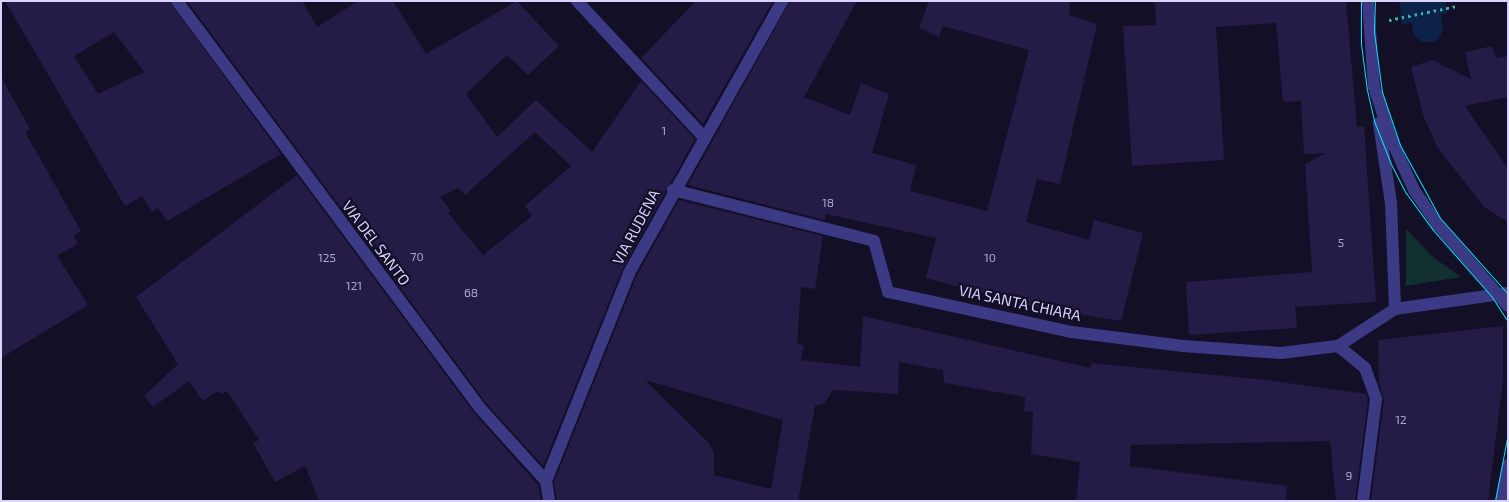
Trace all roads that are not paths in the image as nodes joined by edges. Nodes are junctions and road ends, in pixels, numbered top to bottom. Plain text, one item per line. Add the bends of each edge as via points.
1 (177, 1) edge
2 (577, 1) edge
3 (782, 1) edge
4 (1368, 1) edge
5 (1374, 87) junction
6 (703, 136) junction
7 (674, 190) junction
8 (1504, 294) edge
9 (1508, 306) edge
10 (1395, 309) junction
11 (1338, 346) junction
12 (1508, 466) edge
13 (546, 481) junction
14 (549, 501) edge
15 (1363, 501) edge
16 (1501, 501) edge

1 - 13 street, VIA DEL SANTO via 480,408
2 - 6 street
3 - 6 street, VIA RUDENA
4 - 5 street
5 - 8 street via 1392,141 1414,190 1438,225
5 - 10 street via 1391,203
6 - 7 street, VIA RUDENA
7 - 11 street, VIA SANTA CHIARA via 874,241 888,292 1072,332 1183,346 1282,353
7 - 13 street, VIA RUDENA via 629,273
8 - 9 street
8 - 10 street
10 - 11 street, VIA SANTA CHIARA
11 - 15 street via 1365,368 1376,399
12 - 16 street
13 - 14 street

